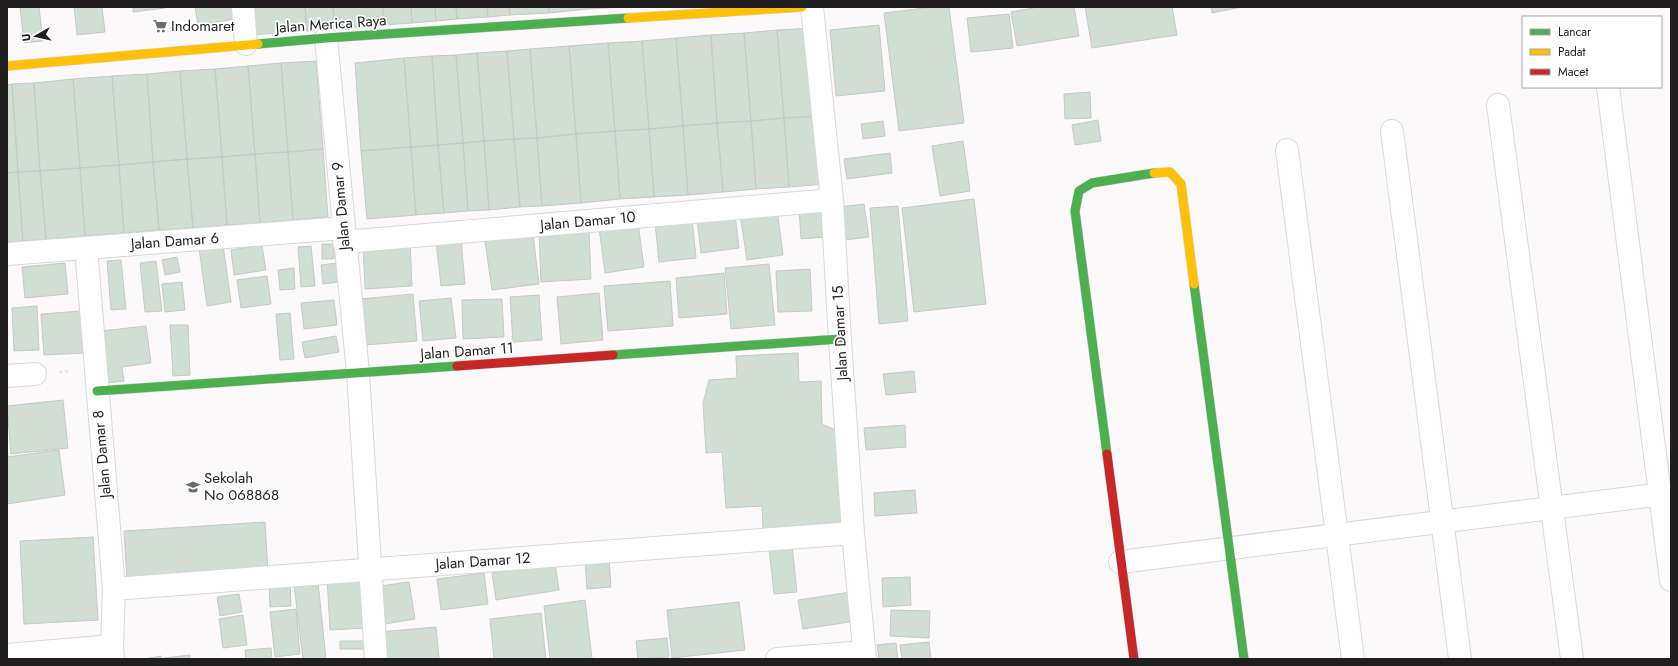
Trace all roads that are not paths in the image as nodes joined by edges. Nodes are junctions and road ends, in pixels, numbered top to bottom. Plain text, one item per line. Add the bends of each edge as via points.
1 (243, 7) edge
2 (802, 7) edge
3 (812, 7) edge
4 (326, 38) junction
5 (246, 44) junction
6 (7, 66) edge
7 (1608, 88) edge
8 (1498, 105) dead end
9 (1392, 131) dead end
10 (1287, 150) dead end
11 (832, 200) junction
12 (344, 235) junction
13 (86, 248) junction
14 (7, 254) edge
15 (840, 338) junction
16 (358, 373) junction
17 (35, 374) road end
18 (7, 376) edge
19 (97, 391) junction
20 (1666, 494) edge
21 (1553, 509) junction
22 (1443, 521) junction
23 (853, 532) junction
24 (1336, 534) junction
25 (1229, 549) junction
26 (1120, 562) junction
27 (371, 569) junction
28 (1671, 580) edge
29 (114, 589) junction
30 (113, 653) edge
31 (7, 654) edge
32 (865, 656) edge
33 (376, 659) edge
34 (777, 659) edge
35 (1134, 659) edge
36 (1244, 659) edge
37 (1353, 659) edge
38 (1460, 659) edge
39 (1572, 659) edge

1 - 5 street
2 - 4 street, Jalan Merica Raya
3 - 11 street, Jalan Damar 15
4 - 5 street, Jalan Merica Raya
4 - 12 street, Jalan Damar 9
5 - 6 street, Jalan Merica Raya
7 - 20 street
8 - 21 street
9 - 22 street
10 - 24 street
11 - 12 street, Jalan Damar 10
11 - 15 street, Jalan Damar 15
12 - 13 street, Jalan Damar 6
12 - 16 street, Jalan Damar 9
13 - 14 street, Jalan Damar 6
13 - 19 street, Jalan Damar 8
15 - 16 street, Jalan Damar 11
15 - 23 street, Jalan Damar 15
16 - 19 street, Jalan Damar 11
16 - 27 street, Jalan Damar 9
17 - 18 street
19 - 29 street, Jalan Damar 8
20 - 21 street
20 - 28 street
21 - 22 street
21 - 39 street
22 - 24 street
22 - 38 street
23 - 27 street, Jalan Damar 12
23 - 32 street, Jalan Damar 15
24 - 25 street
24 - 37 street
25 - 26 street
25 - 26 street via 1181,184 1170,172 1151,172 1092,183 1079,191 1075,211
25 - 36 street
26 - 35 street
27 - 29 street, Jalan Damar 12
27 - 33 street
29 - 30 street, Jalan Damar 8
30 - 31 street
32 - 34 street

